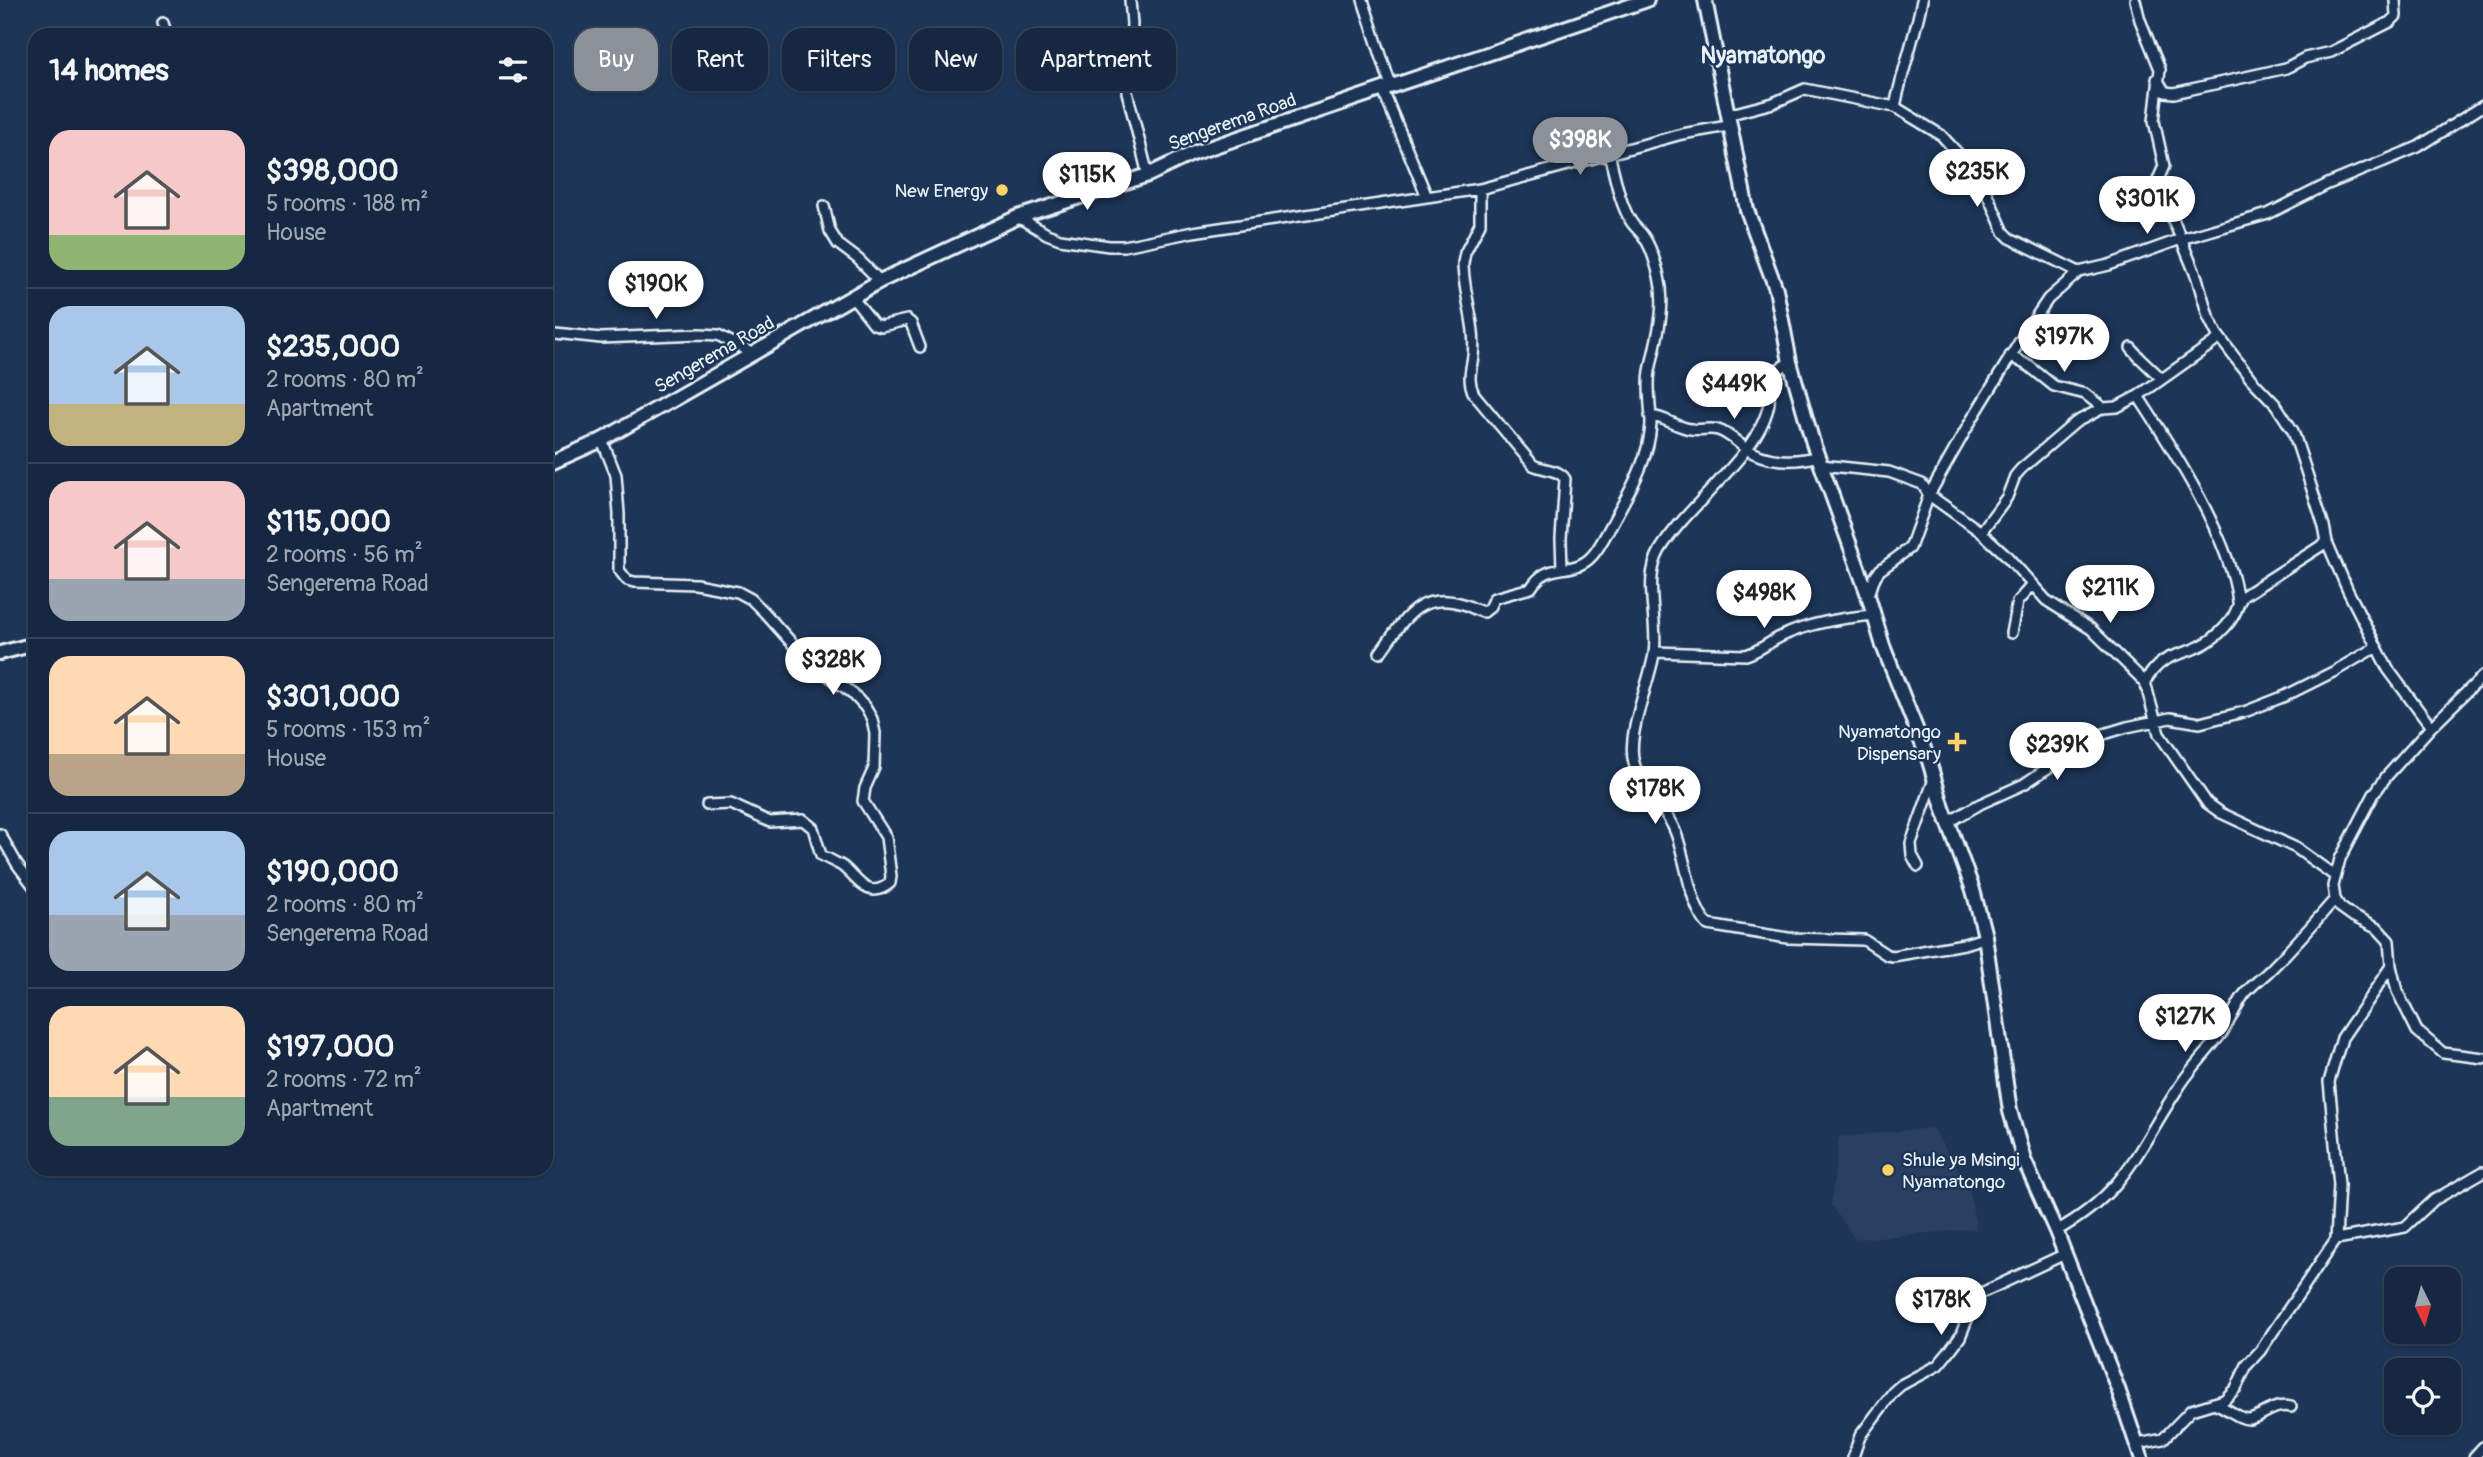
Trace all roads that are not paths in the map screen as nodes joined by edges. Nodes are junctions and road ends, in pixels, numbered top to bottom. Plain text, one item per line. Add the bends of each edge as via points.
1 (1130, 0) edge
2 (1363, 0) edge
3 (1647, 0) edge
4 (1705, 0) edge
5 (1922, 0) edge
6 (2135, 0) edge
7 (2395, 0) edge
8 (163, 23) dead end
9 (165, 28) edge
10 (2158, 79) junction
11 (1387, 87) junction
12 (2483, 106) edge
13 (1895, 107) junction
14 (1728, 121) junction
15 (1609, 154) junction
16 (1147, 175) junction
17 (1480, 189) junction
18 (1427, 197) junction
19 (824, 206) dead end
20 (1018, 217) junction
21 (2181, 239) junction
22 (2079, 272) junction
23 (880, 281) junction
24 (852, 296) junction
25 (553, 333) edge
26 (2220, 338) junction
27 (920, 347) dead end
28 (2131, 348) dead end
29 (753, 354) junction
30 (2011, 356) junction
31 (1790, 362) junction
32 (2161, 378) junction
33 (2138, 397) junction
34 (2103, 408) junction
35 (1650, 416) junction
36 (602, 440) junction
37 (1747, 449) junction
38 (1819, 460) junction
39 (553, 462) edge
40 (1929, 495) junction
41 (1980, 532) junction
42 (2327, 542) junction
43 (1562, 569) junction
44 (2032, 585) junction
45 (1868, 595) junction
46 (2238, 602) junction
47 (1873, 615) junction
48 (2011, 633) dead end
49 (28, 646) edge
50 (2376, 647) junction
51 (1654, 652) junction
52 (0, 653) edge
53 (1380, 653) dead end
54 (2483, 676) edge
55 (2145, 682) junction
56 (2155, 722) junction
57 (2431, 727) junction
58 (1934, 774) junction
59 (707, 805) dead end
60 (1949, 822) junction
61 (0, 834) edge
62 (1918, 866) dead end
63 (2335, 876) junction
64 (28, 879) edge
65 (2335, 899) junction
66 (1985, 936) junction
67 (2391, 965) junction
68 (2483, 1058) edge
69 (2483, 1172) edge
70 (2056, 1230) junction
71 (2336, 1239) junction
72 (2065, 1254) junction
73 (2213, 1403) junction
74 (2291, 1406) dead end
75 (2483, 1447) edge
76 (2139, 1451) edge
77 (1853, 1457) edge
78 (2474, 1457) edge

1 - 16 street via 1127,92
2 - 11 street
3 - 11 street, Sengerema Road
4 - 14 street
5 - 13 street
6 - 10 street via 2160,69
7 - 10 street via 2396,16 2390,23 2286,68 2174,93 2165,93
8 - 9 street
10 - 21 street via 2154,121 2164,166 2157,192
11 - 16 street, Sengerema Road via 1195,153
11 - 18 street
12 - 21 street via 2418,147 2268,214
13 - 14 street via 1805,89
13 - 22 street via 1941,135 1966,162 2010,238
14 - 15 street
14 - 31 street via 1746,210 1776,289
15 - 17 street
15 - 35 street via 1624,207 1644,237 1659,275 1662,317 1650,374
16 - 20 street, Sengerema Road
17 - 18 street
17 - 43 street via 1480,224 1463,263 1472,334 1470,386 1533,465 1565,479
18 - 20 street via 1124,246 1060,239
19 - 23 street via 838,244
20 - 23 street, Sengerema Road
21 - 22 street
21 - 26 street
22 - 30 street via 2048,299
23 - 24 street, Sengerema Road
24 - 27 street via 874,324 911,323
24 - 29 street, Sengerema Road
25 - 29 street via 601,338 709,334
26 - 32 street
26 - 42 street via 2293,430
28 - 32 street
29 - 36 street, Sengerema Road
30 - 34 street via 2054,386 2085,394
30 - 40 street
31 - 37 street via 1768,382 1769,405
31 - 38 street
32 - 33 street
33 - 34 street
33 - 46 street via 2202,504 2232,571
34 - 41 street via 2076,422 2021,468 2007,497
35 - 37 street via 1688,429 1715,429
35 - 43 street via 1638,477 1596,551 1580,566
36 - 39 street, Sengerema Road
36 - 59 street via 615,475 622,576 634,582 696,584 738,592 765,613 807,660 865,707 875,733 874,768 863,797 886,837 890,883 881,888 861,886 844,868 821,855 815,832 803,820 770,822 731,804
37 - 38 street via 1791,461
37 - 51 street via 1685,517 1653,563
38 - 40 street via 1889,472 1922,484
38 - 45 street
40 - 41 street
40 - 45 street via 1910,548 1880,570
41 - 44 street
42 - 46 street
42 - 50 street
43 - 53 street via 1541,575 1531,589 1494,598 1484,612 1464,604 1424,602
44 - 48 street via 2017,602
44 - 55 street via 2046,600 2091,629
45 - 47 street
46 - 55 street via 2232,618 2210,641 2164,659
47 - 51 street via 1819,623 1746,655
47 - 58 street
49 - 52 street
50 - 56 street via 2333,673 2247,711 2206,722 2173,718
50 - 57 street
51 - 66 street via 1636,724 1633,762 1675,831 1706,924 1788,938 1864,940 1893,956
54 - 57 street
55 - 56 street
56 - 60 street via 2095,738 2024,784
56 - 63 street via 2207,803 2296,848
57 - 63 street via 2374,794
58 - 60 street
58 - 62 street via 1911,843
60 - 66 street
61 - 64 street
63 - 65 street
65 - 67 street via 2354,918 2384,933
65 - 70 street via 2242,997 2122,1179 2088,1211
66 - 70 street via 2010,1111 2024,1160
67 - 68 street via 2397,990 2417,1031 2444,1053
67 - 71 street via 2342,1038 2329,1082 2339,1185
69 - 71 street via 2434,1200 2405,1227
70 - 72 street
71 - 73 street via 2247,1365 2236,1388
72 - 76 street
72 - 77 street via 1977,1295 1948,1353 1893,1392 1860,1436
73 - 74 street via 2247,1419 2273,1407
73 - 76 street via 2191,1409 2164,1439
75 - 78 street

